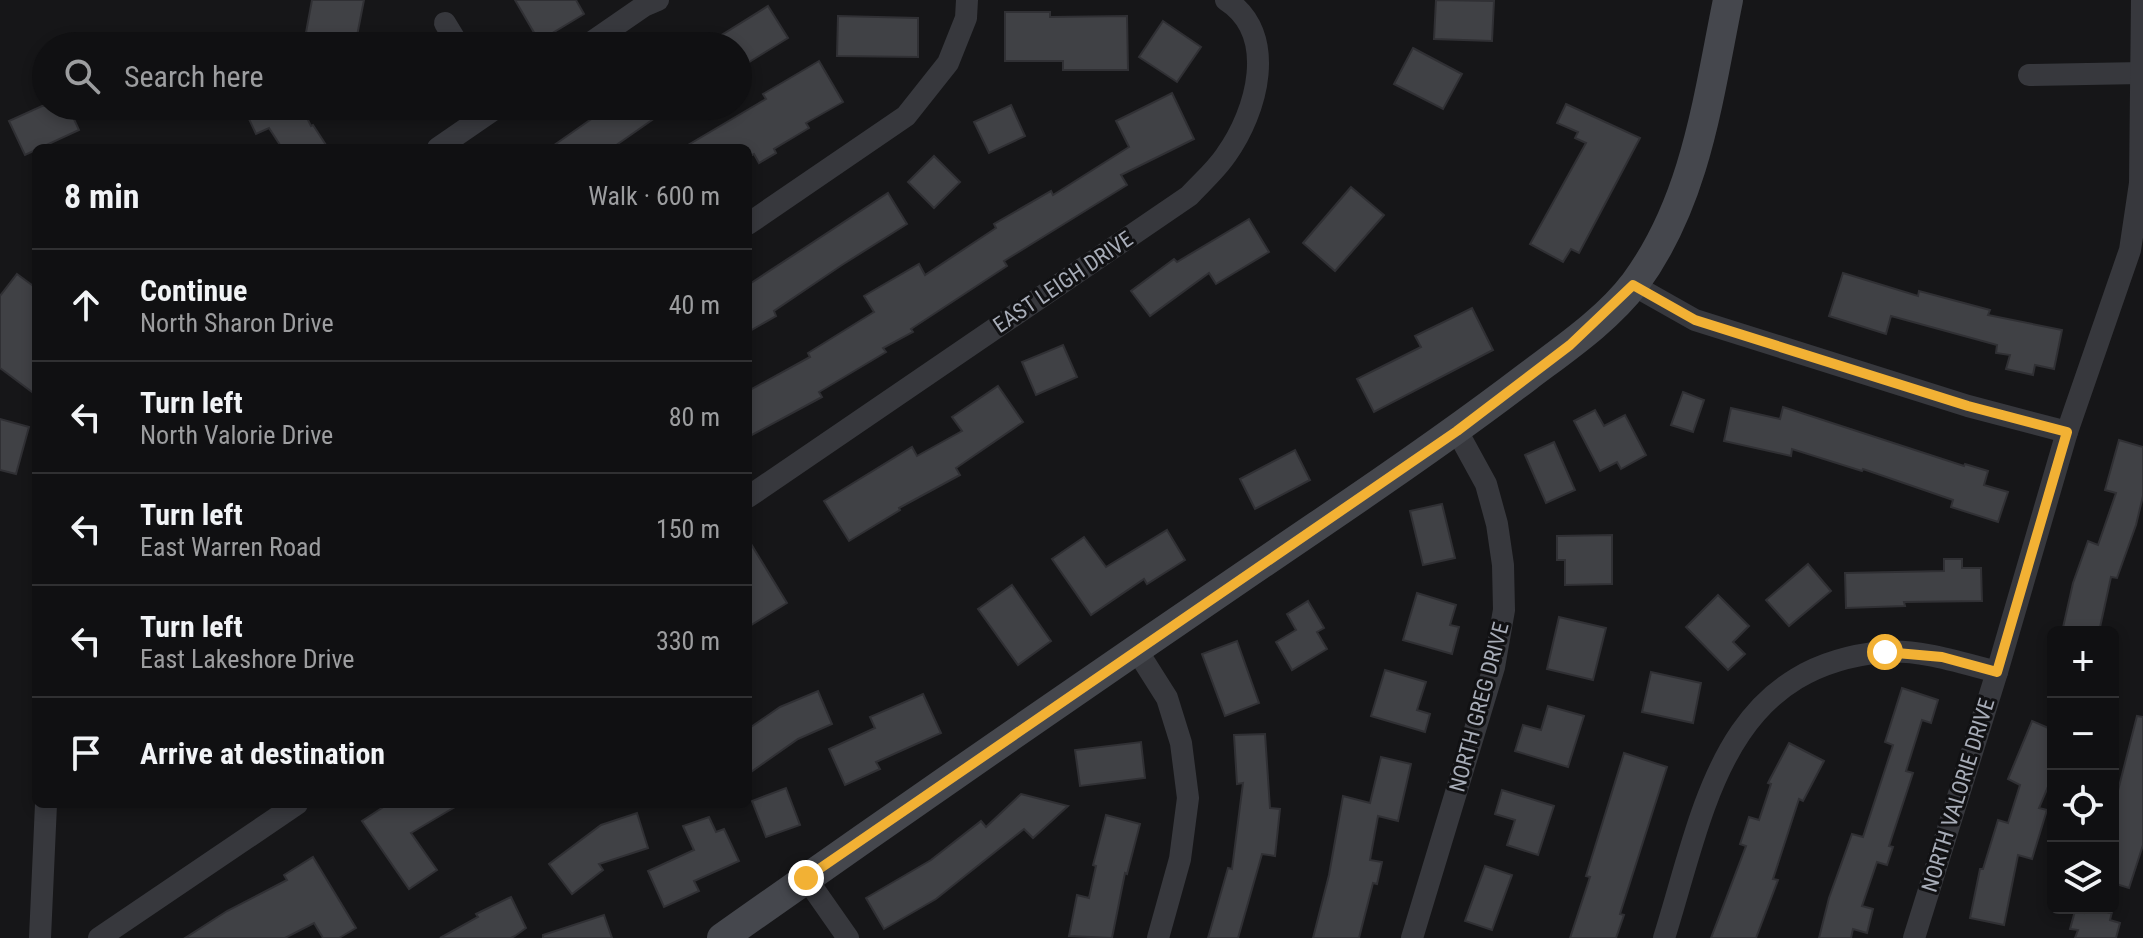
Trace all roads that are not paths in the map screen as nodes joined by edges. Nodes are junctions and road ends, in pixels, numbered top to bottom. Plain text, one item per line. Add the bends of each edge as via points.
1 (658, 0) edge
2 (967, 0) edge
3 (1226, 0) edge
4 (1728, 0) edge
5 (2142, 0) edge
6 (445, 23) dead end
7 (450, 32) edge
8 (606, 32) edge
9 (2142, 73) edge
10 (2029, 75) dead end
11 (478, 120) edge
12 (444, 144) edge
13 (752, 221) edge
14 (1633, 285) junction
15 (1457, 431) junction
16 (2067, 432) junction
17 (752, 494) edge
18 (1136, 649) junction
19 (1997, 672) junction
20 (46, 808) edge
21 (291, 808) edge
22 (806, 878) junction
23 (40, 938) edge
24 (99, 938) edge
25 (722, 938) edge
26 (848, 938) edge
27 (1158, 938) edge
28 (1412, 938) edge
29 (1664, 938) edge
30 (1914, 938) edge

1 - 8 street
2 - 13 street via 966,18 948,63 906,116
3 - 17 street, EAST LEIGH DRIVE via 1249,21 1258,52 1257,75 1246,122 1226,156 1189,196
4 - 14 main road via 1689,181 1665,237
5 - 9 street, NORTH VALORIE DRIVE
6 - 7 street
9 - 10 street
9 - 16 street, NORTH VALORIE DRIVE via 2140,183 2130,250
11 - 12 street
14 - 15 main road via 1570,345
14 - 16 street via 1695,320
15 - 18 main road
15 - 28 street, NORTH GREG DRIVE via 1486,484 1497,524 1504,610 1494,667
16 - 19 street, NORTH VALORIE DRIVE
18 - 22 main road
18 - 27 street via 1167,698 1181,743 1188,798 1180,859
19 - 29 street via 1942,657 1885,652 1820,665 1769,696 1735,738 1713,783
19 - 30 street, NORTH VALORIE DRIVE
20 - 23 street
21 - 24 street
22 - 25 main road
22 - 26 street

